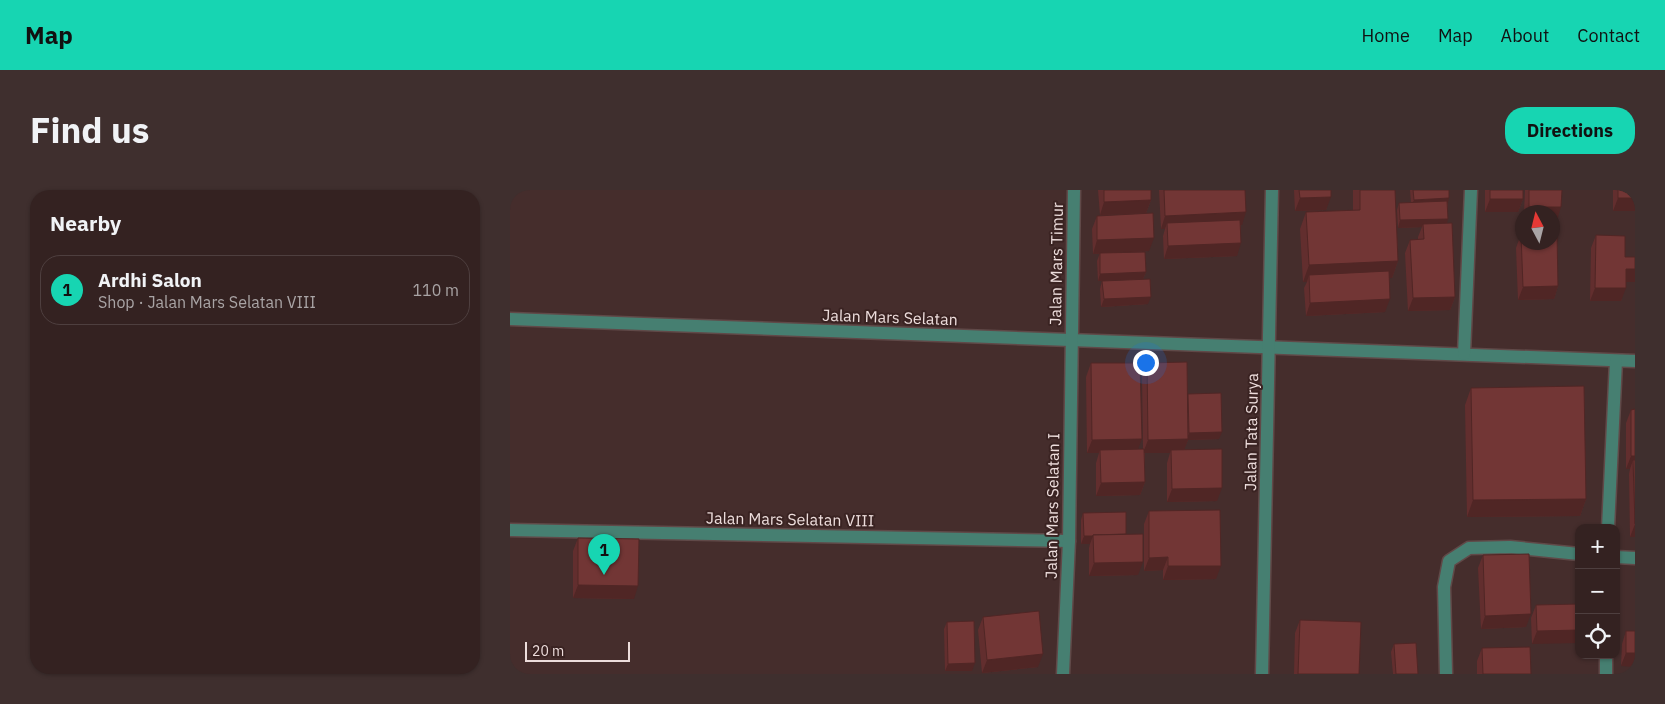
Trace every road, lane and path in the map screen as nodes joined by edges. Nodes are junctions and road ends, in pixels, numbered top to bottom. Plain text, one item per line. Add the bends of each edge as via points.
1 (1074, 190) edge
2 (1272, 190) edge
3 (1471, 190) edge
4 (510, 320) edge
5 (1072, 339) junction
6 (1269, 347) junction
7 (1464, 354) junction
8 (1616, 361) junction
9 (1635, 361) edge
10 (1608, 524) edge
11 (510, 530) edge
12 (1068, 540) junction
13 (1575, 554) edge
14 (1620, 557) edge
15 (1635, 558) edge
16 (1606, 659) edge
17 (1063, 674) edge
18 (1262, 674) edge
19 (1446, 674) edge
20 (1606, 674) edge

1 - 5 street, Jalan Mars Timur
2 - 6 street, Jalan Tata Surya
3 - 7 street
4 - 5 street, Jalan Mars Selatan
5 - 6 street, Jalan Mars Selatan
5 - 12 street, Jalan Mars Selatan I
6 - 7 street, Jalan Mars Selatan
6 - 18 street, Jalan Tata Surya
7 - 8 street, Jalan Mars Selatan
8 - 9 street, Jalan Mars Selatan
8 - 10 street
11 - 12 street, Jalan Mars Selatan VIII
12 - 17 street, Jalan Mars Selatan I
13 - 19 street via 1510,547 1469,548 1449,561 1444,587
14 - 15 street
16 - 20 street

